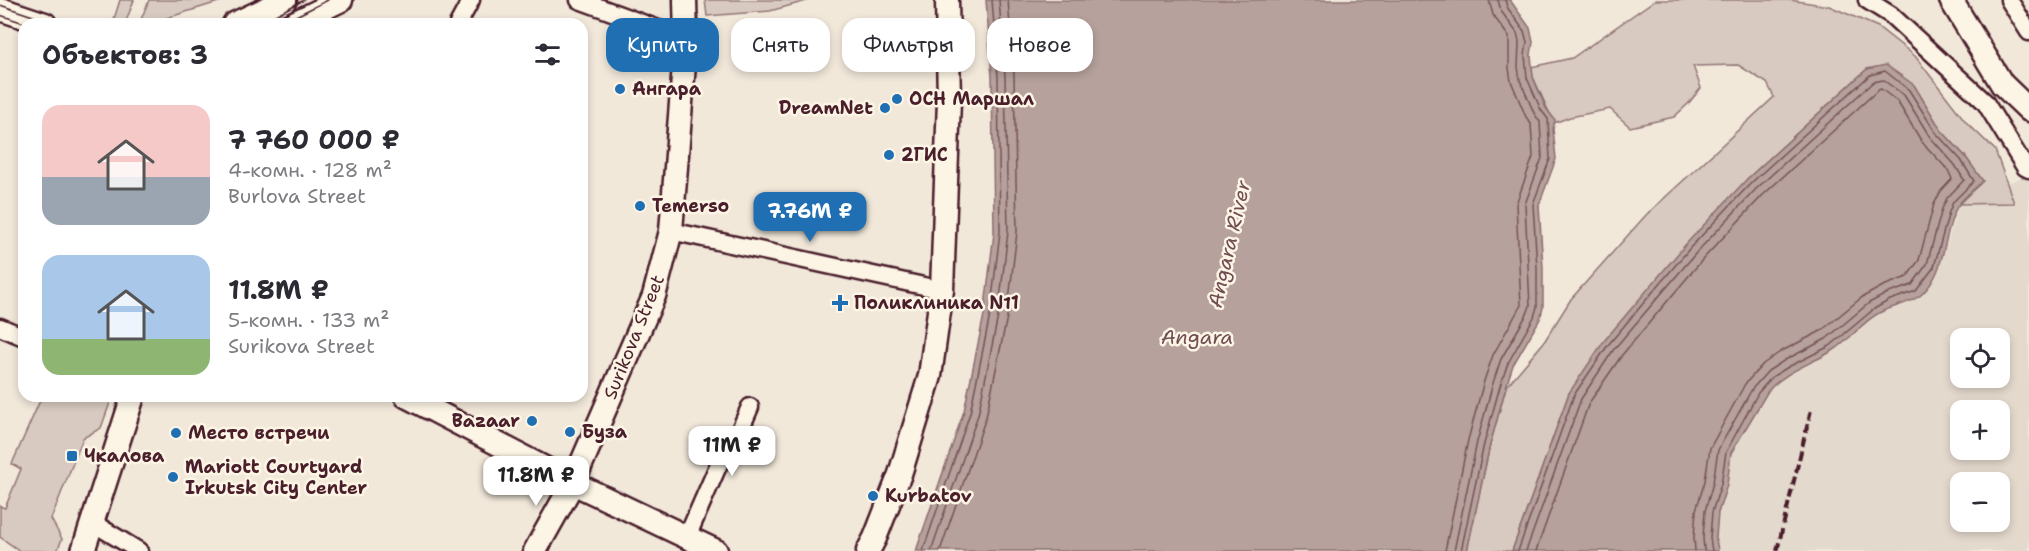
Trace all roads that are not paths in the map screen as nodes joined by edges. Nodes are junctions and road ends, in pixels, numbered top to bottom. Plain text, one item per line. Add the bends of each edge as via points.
1 (341, 0) edge
2 (471, 0) edge
3 (579, 0) edge
4 (685, 0) edge
5 (948, 0) edge
6 (1867, 0) edge
7 (1950, 0) edge
8 (2009, 0) edge
9 (0, 9) edge
10 (27, 18) edge
11 (304, 18) edge
12 (461, 18) edge
13 (628, 18) edge
14 (685, 18) edge
15 (2029, 32) edge
16 (683, 72) edge
17 (2029, 110) edge
18 (2029, 169) edge
19 (671, 231) junction
20 (942, 290) junction
21 (0, 327) edge
22 (18, 335) edge
23 (131, 402) edge
24 (418, 402) edge
25 (750, 407) dead end
26 (573, 483) junction
27 (93, 523) junction
28 (687, 537) junction
29 (83, 551) edge
30 (140, 551) edge
31 (535, 551) edge
32 (716, 551) edge
33 (868, 551) edge

1 - 11 main road
2 - 12 street
3 - 13 street
4 - 14 main road, Surikova Street
5 - 20 main road via 949,100
6 - 18 street via 1891,15 1985,102
7 - 17 main road via 2002,84
8 - 15 street
9 - 10 main road
16 - 19 main road, Surikova Street
19 - 20 street
19 - 26 main road, Surikova Street via 654,296
20 - 33 main road via 930,376 900,474
21 - 22 street
23 - 27 main road
24 - 26 main road
25 - 28 street via 733,446 725,450
26 - 28 main road
26 - 31 main road, Surikova Street
27 - 29 main road
27 - 30 street
28 - 32 main road

